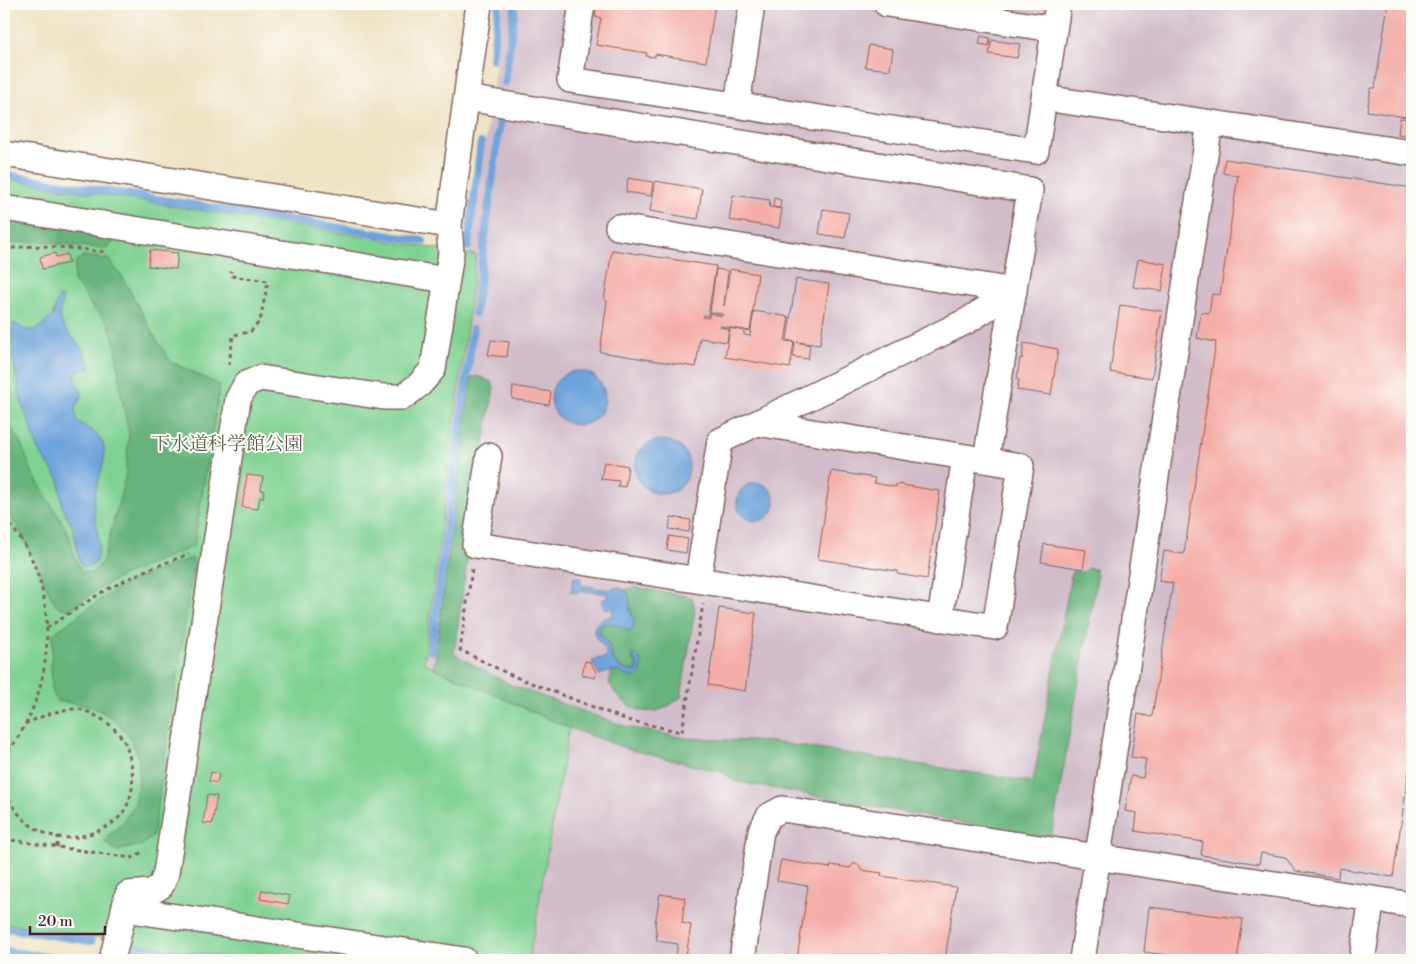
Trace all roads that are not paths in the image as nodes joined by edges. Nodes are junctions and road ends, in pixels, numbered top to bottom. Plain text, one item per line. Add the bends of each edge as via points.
1 (479, 4) edge
2 (582, 4) edge
3 (752, 4) edge
4 (887, 4) edge
5 (1058, 4) edge
6 (1054, 29) junction
7 (466, 98) junction
8 (1044, 98) junction
9 (737, 106) junction
10 (1210, 123) junction
11 (1412, 153) edge
12 (4, 154) edge
13 (4, 208) edge
14 (449, 225) junction
15 (618, 227) dead end
16 (446, 280) junction
17 (1014, 291) junction
18 (757, 423) junction
19 (489, 456) dead end
20 (976, 459) junction
21 (703, 581) junction
22 (940, 618) junction
23 (1098, 857) junction
24 (1372, 899) junction
25 (1412, 905) edge
26 (124, 909) junction
27 (1089, 959) edge
28 (112, 960) edge
29 (464, 960) edge
30 (742, 960) edge
31 (1362, 960) edge

1 - 7 street
2 - 9 street via 570,80
3 - 9 street
4 - 6 street
5 - 6 street
6 - 8 street
7 - 14 street
7 - 17 street via 1030,190
8 - 9 street via 1036,151
8 - 10 street
10 - 11 street
10 - 23 street
12 - 14 street
13 - 16 street
14 - 16 street via 451,252
15 - 17 street
16 - 26 street via 433,369 403,396 384,397 260,378 246,384 238,399 166,873 161,886 151,892 128,894
17 - 18 street via 967,321
17 - 20 street
18 - 20 street
18 - 21 street via 720,441
19 - 21 street via 475,545
20 - 22 street
20 - 22 street via 1021,466 995,628
21 - 22 street
23 - 24 street
23 - 27 street
23 - 30 street via 782,809 769,816 760,831
24 - 25 street
24 - 31 street
26 - 28 street
26 - 29 street

